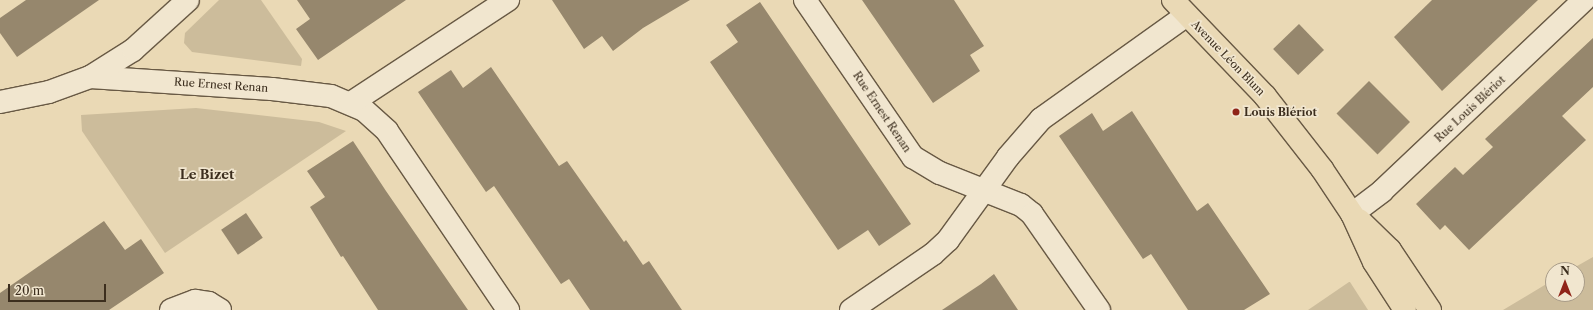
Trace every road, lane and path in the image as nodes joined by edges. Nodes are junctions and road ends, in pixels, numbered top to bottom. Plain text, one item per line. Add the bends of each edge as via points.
1 (188, 0) edge
2 (508, 0) edge
3 (805, 0) edge
4 (1584, 0) edge
5 (1180, 7) edge
6 (90, 77) junction
7 (0, 102) edge
8 (351, 103) junction
9 (986, 190) junction
10 (1352, 214) junction
11 (171, 310) edge
12 (220, 310) edge
13 (508, 310) edge
14 (851, 310) edge
15 (1099, 310) edge
16 (1405, 310) edge
17 (1430, 310) edge

1 - 6 street via 133,50
2 - 8 street
3 - 9 street, Rue Ernest Renan via 913,157 940,173
4 - 10 street, Rue Louis Blériot via 1382,191
5 - 9 street via 1041,119 1008,157
5 - 10 main road, Avenue Léon Blum via 1265,96
6 - 7 street via 43,94
6 - 8 street, Rue Ernest Renan via 272,89 331,96
8 - 13 street, Rue Ernest Renan via 372,116 387,132
9 - 14 street via 952,236 933,254
9 - 15 street, Rue Ernest Renan via 1021,205 1032,214
10 - 16 main road, Avenue Léon Blum via 1374,262
10 - 17 main road, Avenue Léon Blum via 1390,250
11 - 12 street via 195,301 209,303

